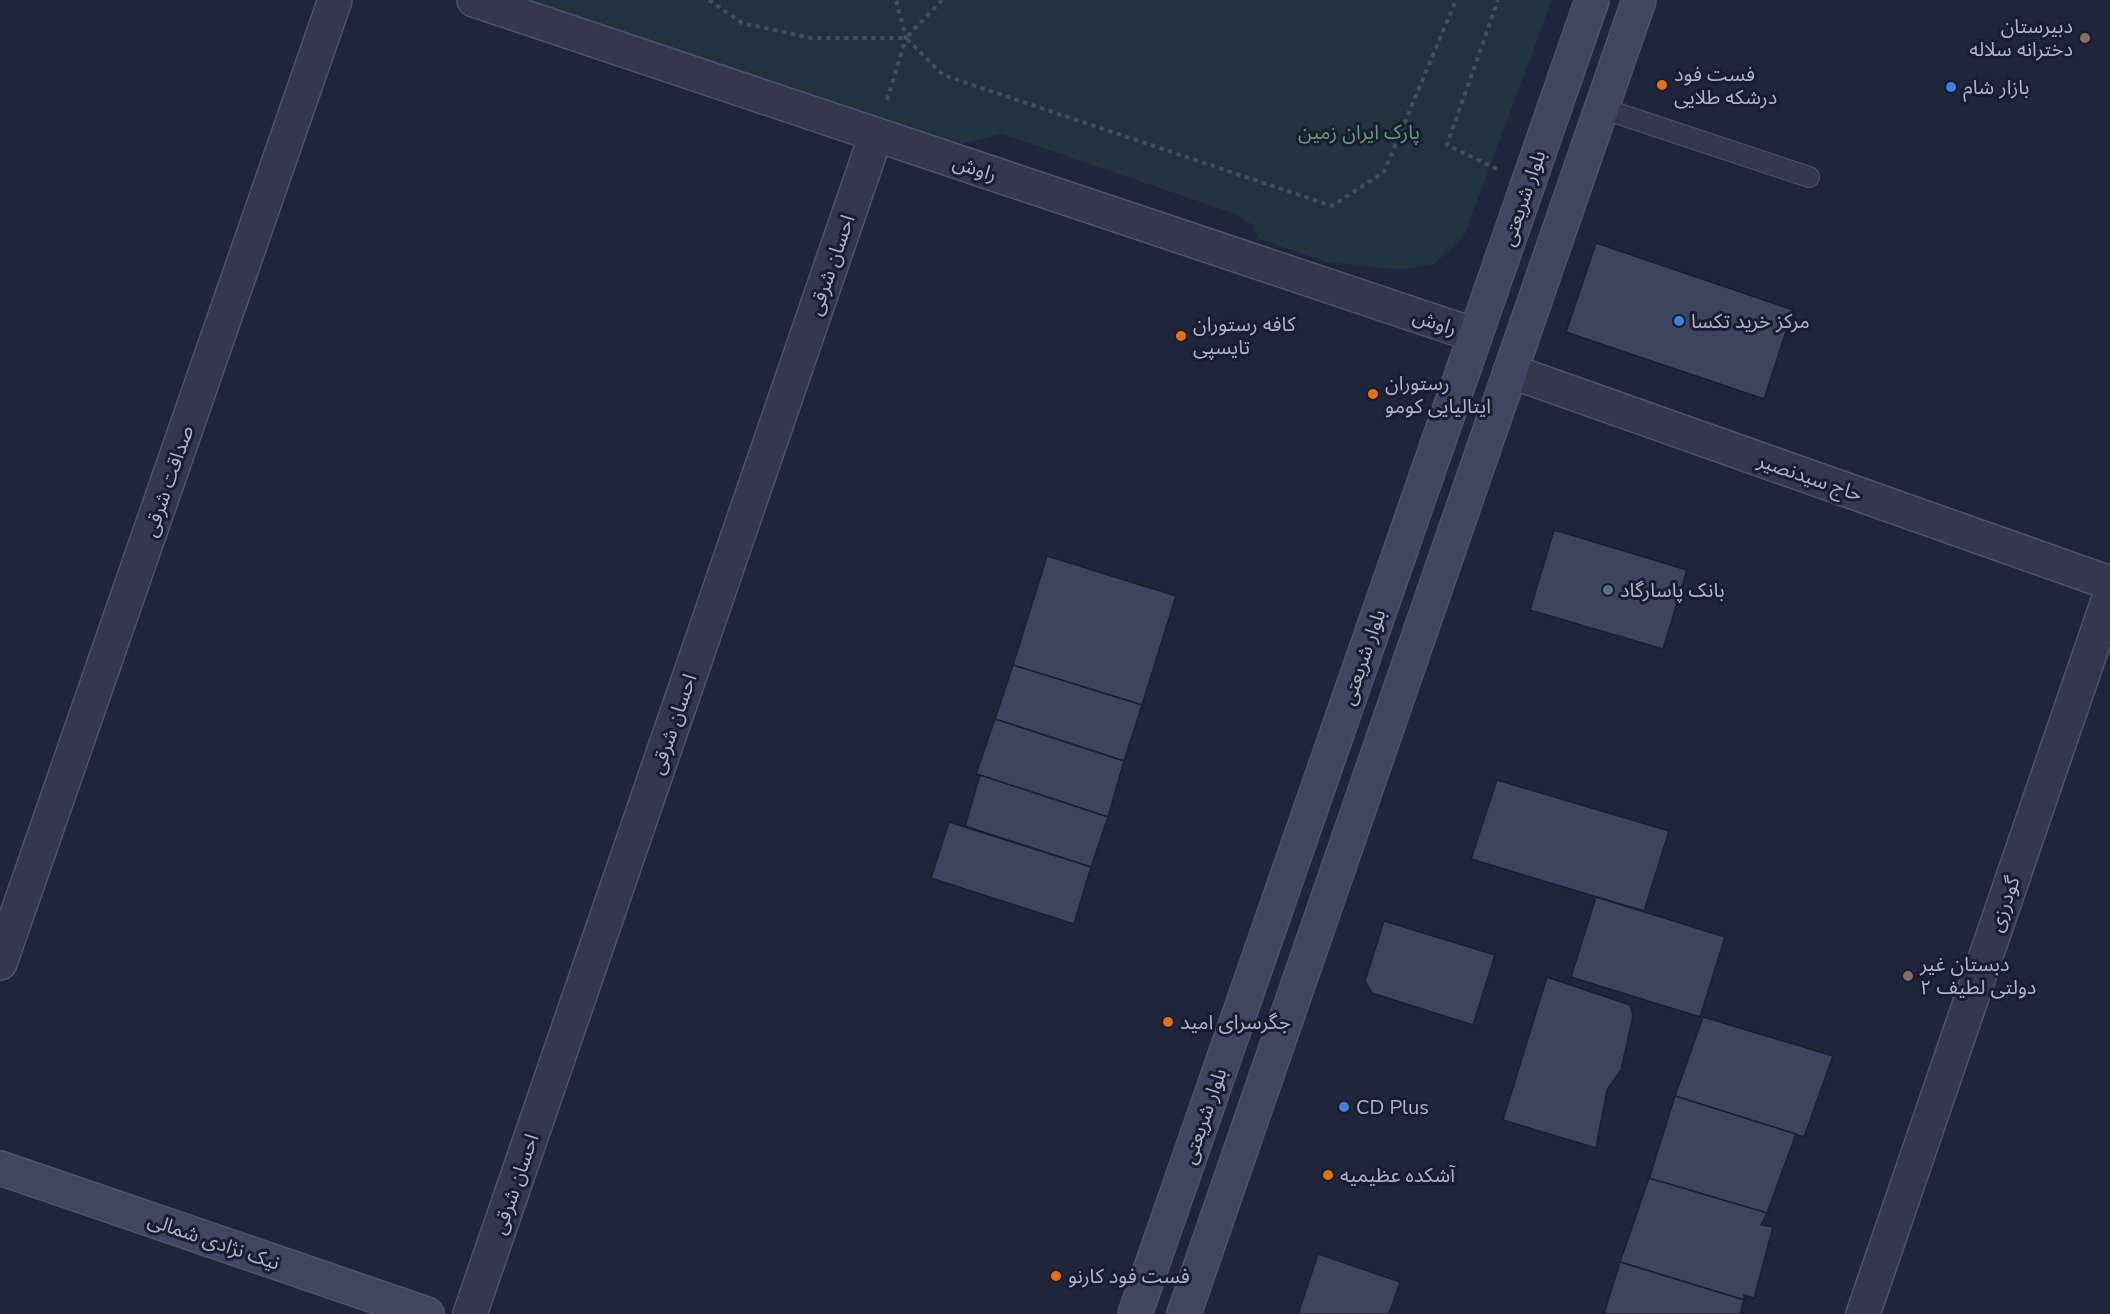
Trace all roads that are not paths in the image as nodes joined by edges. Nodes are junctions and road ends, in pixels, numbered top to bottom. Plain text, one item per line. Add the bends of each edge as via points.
1 (335, 0) edge
2 (474, 0) edge
3 (1592, 0) edge
4 (1639, 0) edge
5 (1601, 108) junction
6 (876, 135) junction
7 (1809, 177) dead end
8 (1475, 335) junction
9 (1510, 371) junction
10 (2110, 583) edge
11 (2110, 595) edge
12 (0, 963) edge
13 (0, 1168) edge
14 (427, 1314) edge
15 (470, 1314) edge
16 (1135, 1314) edge
17 (1184, 1314) edge
18 (1863, 1314) edge

1 - 12 street, صداقت شرقی
2 - 6 street, راوش
3 - 8 main road, بلوار شریعتی
4 - 5 main road
5 - 7 lane
5 - 9 main road
6 - 8 street, راوش
6 - 15 street, احسان شرقی
8 - 16 main road, بلوار شریعتی
9 - 10 street, حاج سیدنصیر
9 - 17 main road
11 - 18 street, گودرزی
13 - 14 main road, نیک نژادی شمالی

